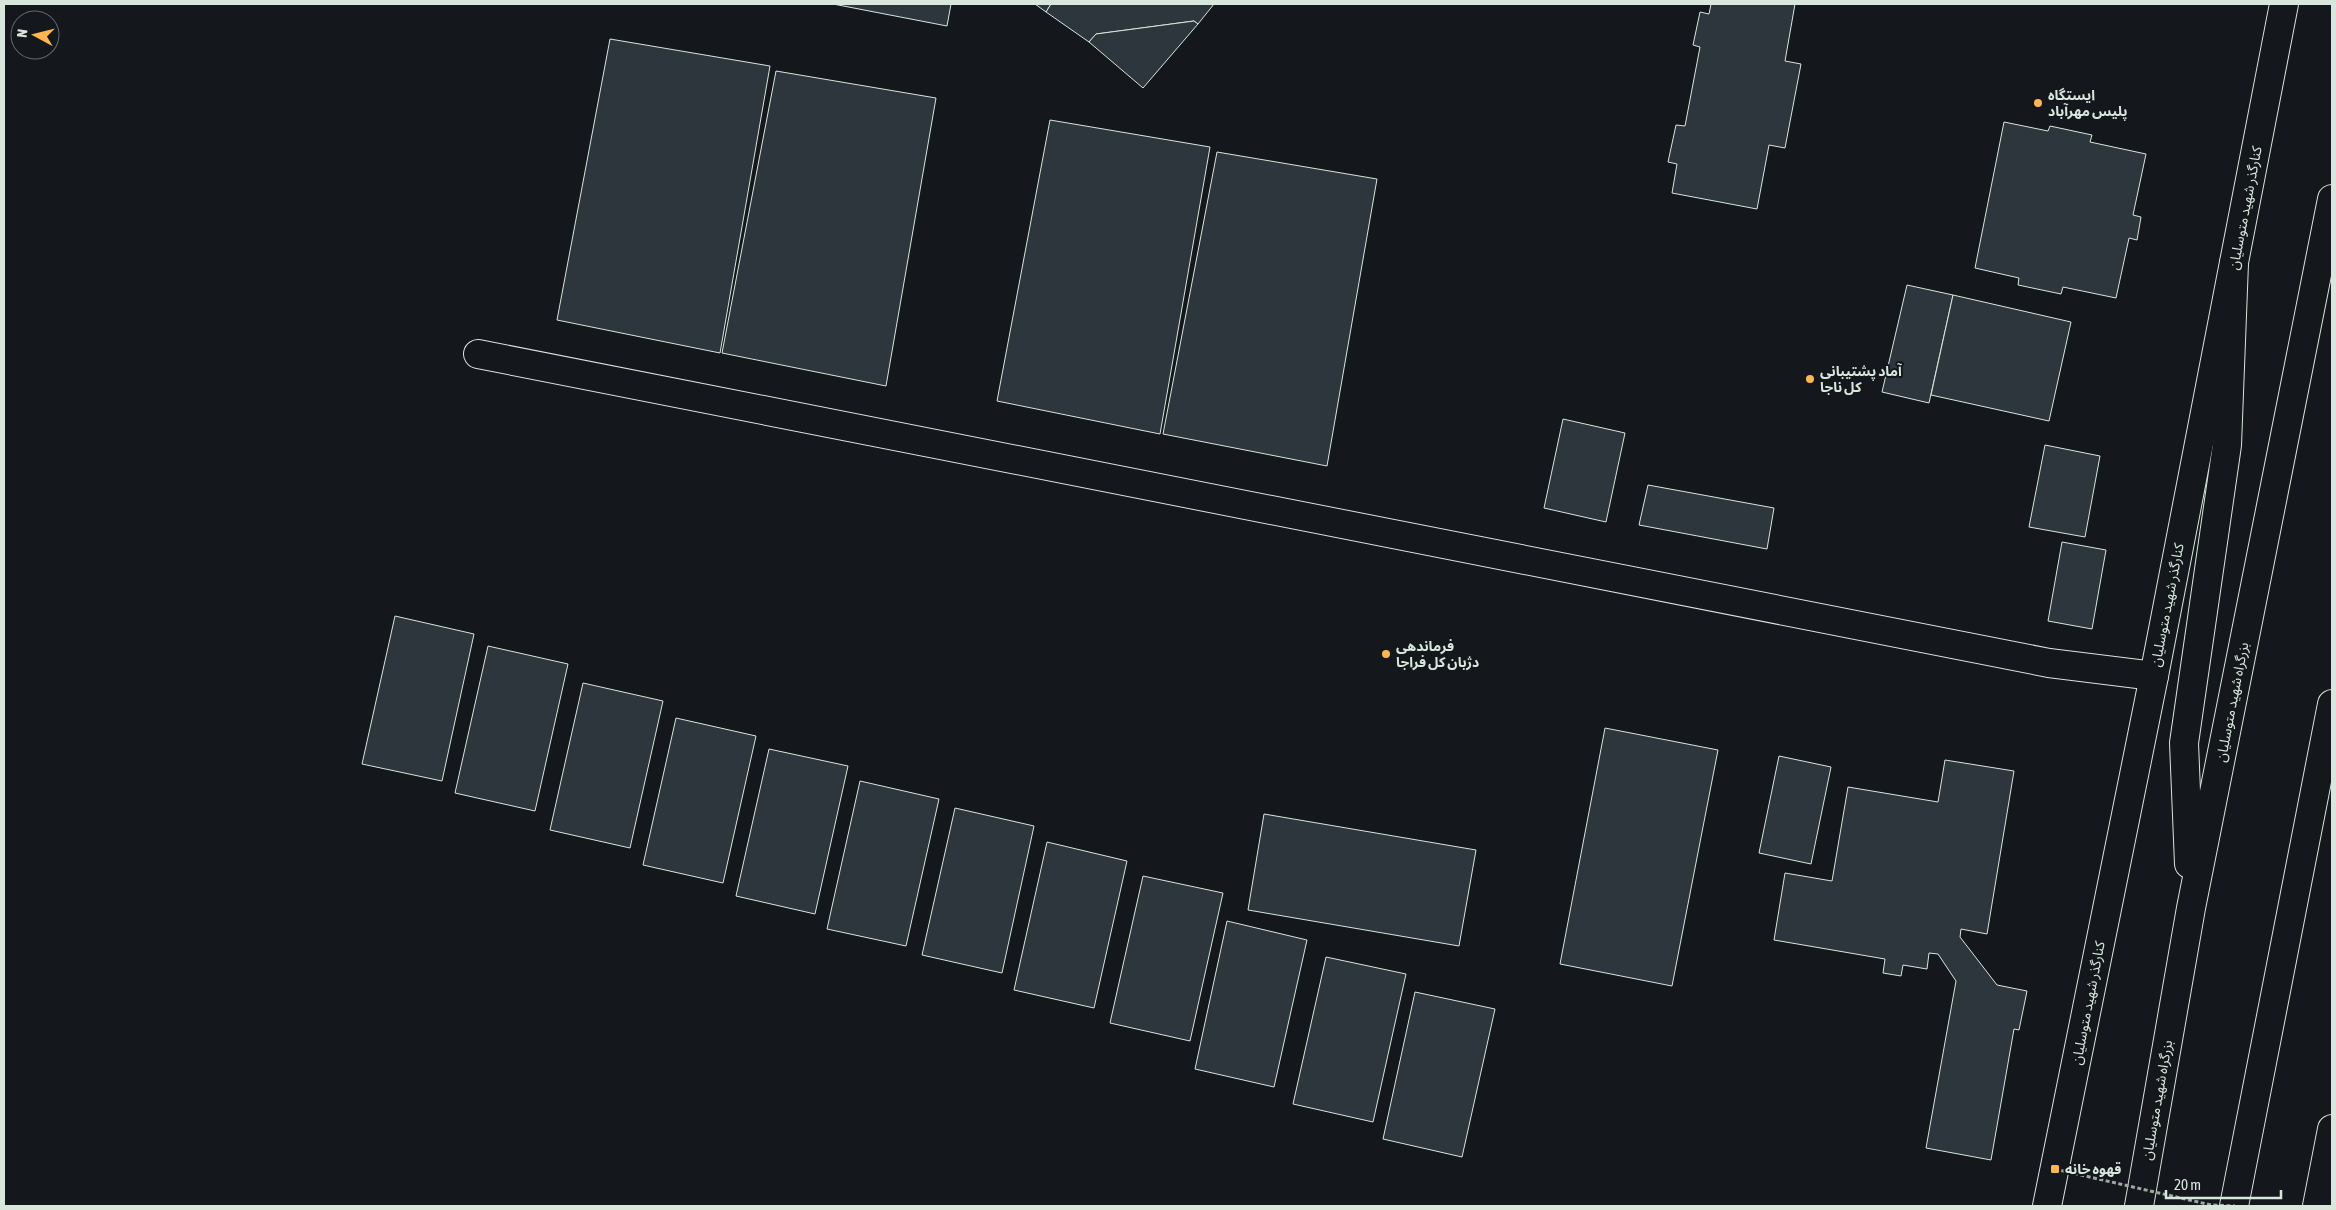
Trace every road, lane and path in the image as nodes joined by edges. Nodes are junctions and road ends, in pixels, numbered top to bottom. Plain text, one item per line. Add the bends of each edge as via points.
1 (2284, 4) edge
2 (2332, 199) edge
3 (2234, 263) junction
4 (478, 354) dead end
5 (2154, 676) junction
6 (2332, 704) edge
7 (2191, 908) junction
8 (2332, 1129) edge
9 (2055, 1169) junction
10 (2047, 1206) edge
11 (2139, 1206) edge
12 (2235, 1206) edge
13 (2317, 1206) edge

1 - 3 main road, کنارگذر شهید متوسلیان
2 - 7 main road, بزرگراه شهید متوسلیان
3 - 5 main road, کنارگذر شهید متوسلیان
3 - 7 main road via 2227,445 2184,743
4 - 5 main road via 2049,663
5 - 9 main road, کنارگذر شهید متوسلیان
6 - 12 main road
7 - 11 main road, بزرگراه شهید متوسلیان
8 - 13 main road
9 - 10 main road, کنارگذر شهید متوسلیان
9 - 12 path, bridge via 2211,1205

